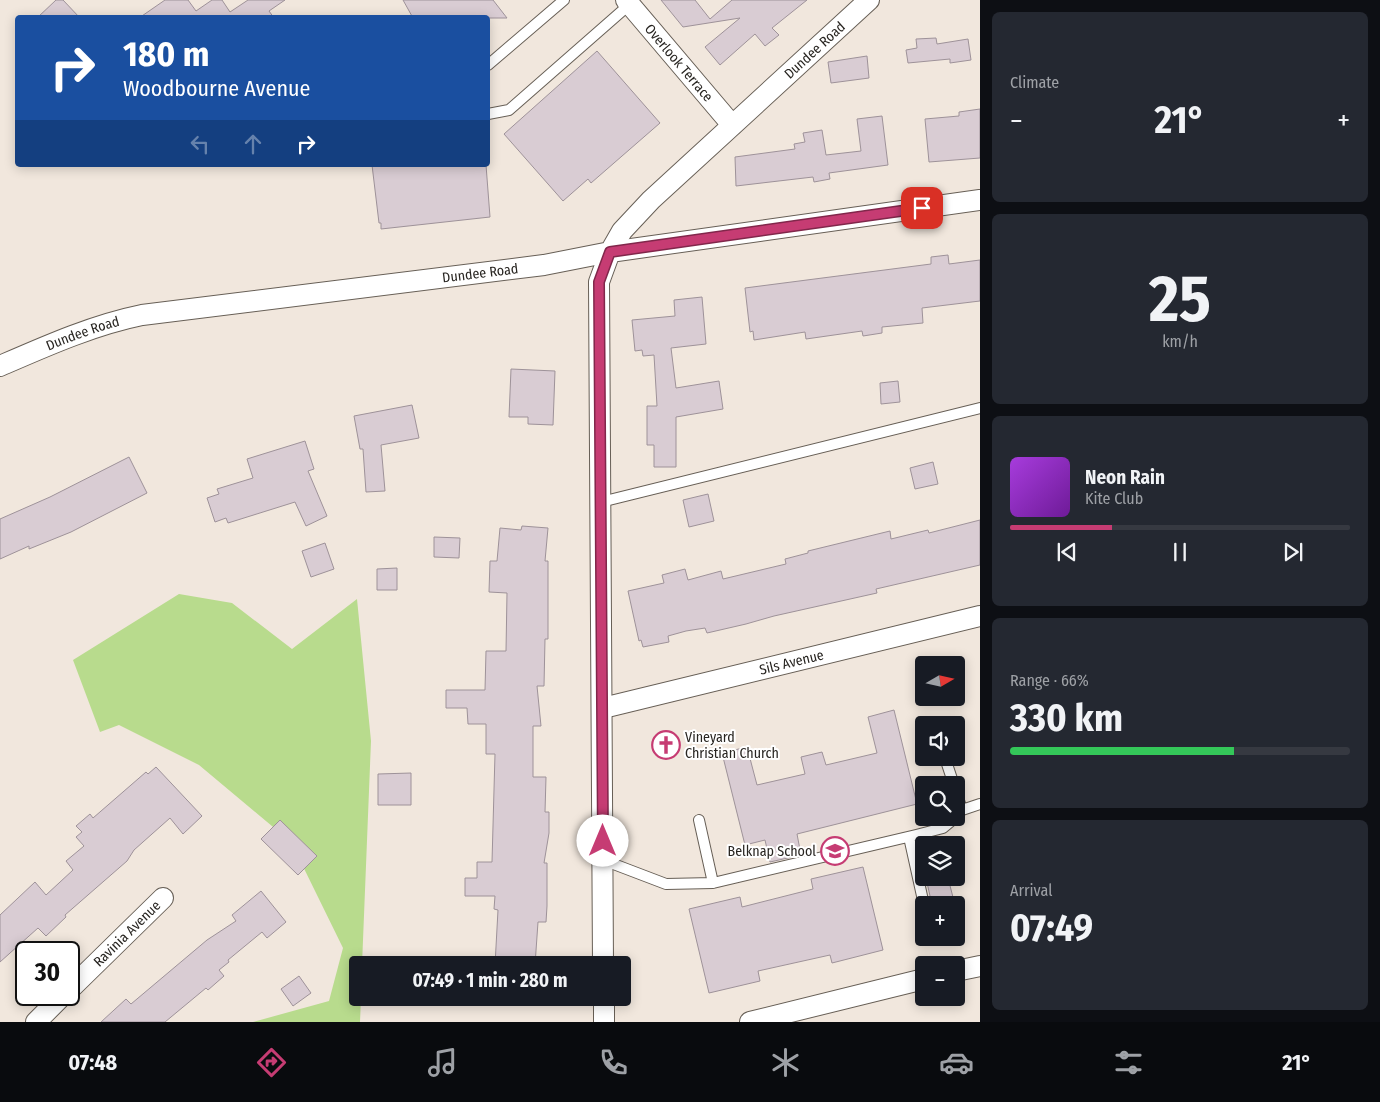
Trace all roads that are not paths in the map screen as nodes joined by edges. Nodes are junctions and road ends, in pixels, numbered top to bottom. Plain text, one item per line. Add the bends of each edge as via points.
1 (564, 0) edge
2 (869, 0) edge
3 (628, 2) edge
4 (490, 63) edge
5 (490, 114) edge
6 (732, 125) junction
7 (980, 200) edge
8 (610, 252) junction
9 (0, 366) edge
10 (980, 408) edge
11 (602, 502) junction
12 (980, 616) edge
13 (603, 708) junction
14 (980, 804) edge
15 (965, 811) edge
16 (699, 820) dead end
17 (944, 826) edge
18 (909, 837) junction
19 (603, 860) junction
20 (713, 883) junction
21 (922, 896) edge
22 (164, 898) dead end
23 (604, 956) edge
24 (980, 966) edge
25 (965, 969) edge
26 (80, 979) edge
27 (915, 981) edge
28 (53, 1006) edge
29 (604, 1006) edge
30 (36, 1022) edge
31 (604, 1022) edge
32 (750, 1022) edge

1 - 4 lane
2 - 6 street, Dundee Road
3 - 5 lane via 509,110
3 - 6 street, Overlook Terrace
6 - 8 street, Dundee Road via 651,200 622,231
7 - 8 street
8 - 9 street, Dundee Road via 544,265 142,314 42,347
8 - 11 street via 599,282
10 - 11 lane
11 - 13 street
12 - 13 street, Sils Avenue
13 - 19 street
14 - 15 lane
16 - 20 lane
17 - 18 lane
18 - 20 lane
18 - 21 lane
19 - 20 lane via 666,884
19 - 23 street
22 - 26 street, Ravinia Avenue
24 - 25 street
27 - 32 street
28 - 30 street
29 - 31 street

